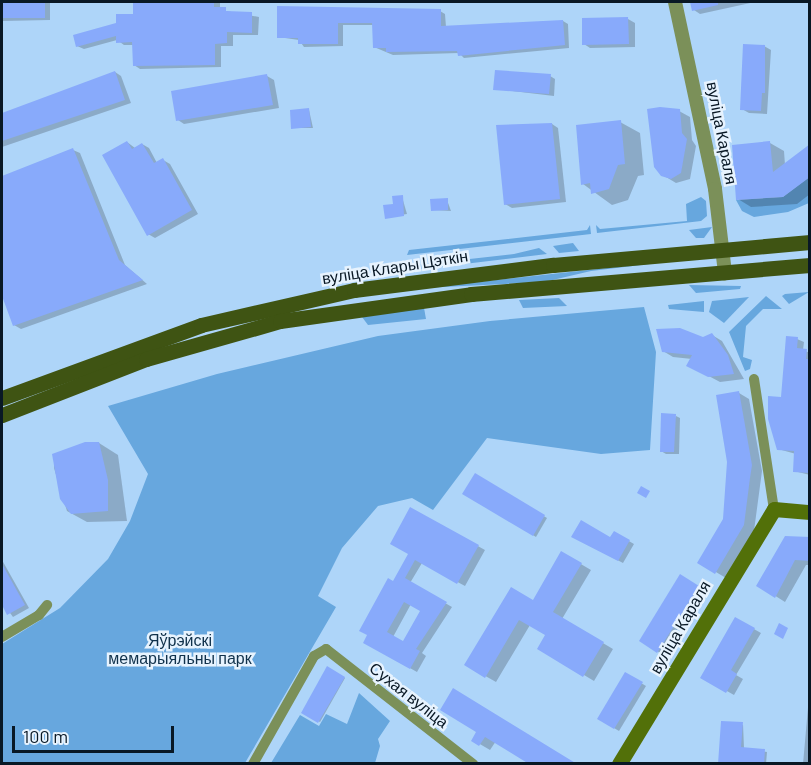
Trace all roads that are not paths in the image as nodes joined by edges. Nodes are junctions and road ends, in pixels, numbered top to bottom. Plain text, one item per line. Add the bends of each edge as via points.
1 (675, 2) edge
2 (810, 242) edge
3 (722, 250) junction
4 (810, 265) edge
5 (725, 273) junction
6 (753, 379) dead end
7 (2, 398) edge
8 (2, 415) edge
9 (774, 509) junction
10 (810, 512) edge
11 (47, 605) dead end
12 (2, 637) edge
13 (253, 764) edge
14 (473, 764) edge
15 (619, 764) edge

1 - 3 street, вуліца Караля via 715,189
2 - 3 main road, вуліца Клары Цэткін
3 - 5 street, вуліца Караля
3 - 7 main road, вуліца Клары Цэткін via 464,274 283,304 144,344
4 - 5 main road
5 - 8 main road via 471,294 280,321 146,359
6 - 9 street
9 - 10 main road
9 - 15 main road, вуліца Караля
11 - 12 street via 39,615
13 - 14 street, Сухая вуліца via 314,656 326,649

